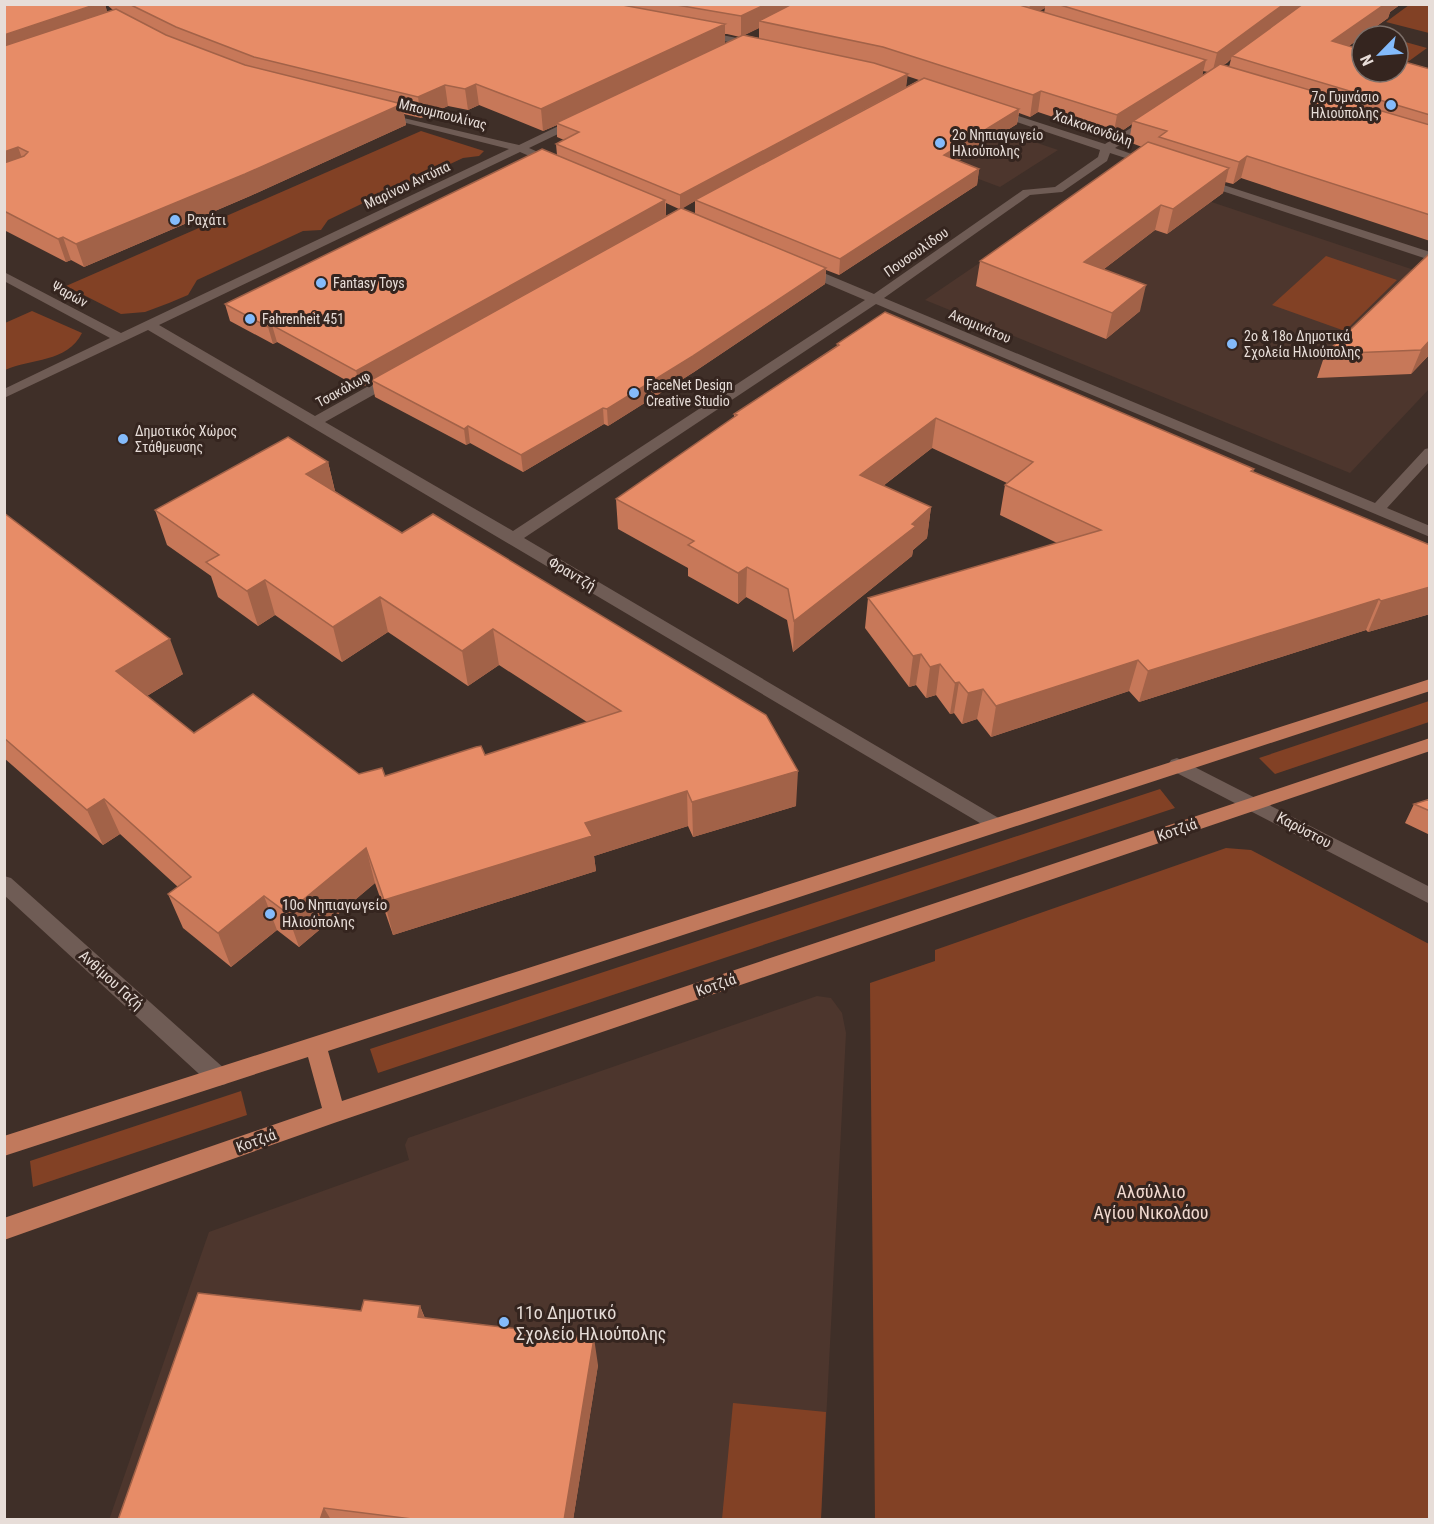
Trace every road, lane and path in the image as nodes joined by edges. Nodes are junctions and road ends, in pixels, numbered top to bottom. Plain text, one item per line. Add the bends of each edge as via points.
1 (687, 32) edge
2 (760, 35) edge
3 (743, 43) junction
4 (772, 49) edge
5 (724, 52) edge
6 (979, 105) edge
7 (370, 111) edge
8 (1162, 113) edge
9 (586, 117) edge
10 (519, 148) junction
11 (1107, 149) junction
12 (1158, 166) edge
13 (565, 168) edge
14 (1192, 177) edge
15 (1430, 256) edge
16 (792, 264) edge
17 (4, 276) edge
18 (875, 299) junction
19 (149, 325) junction
20 (121, 339) junction
21 (403, 373) edge
22 (4, 394) edge
23 (314, 422) junction
24 (1430, 452) edge
25 (1378, 509) junction
26 (1430, 532) edge
27 (513, 538) junction
28 (1430, 684) edge
29 (1430, 744) edge
30 (1177, 765) junction
31 (1254, 804) junction
32 (995, 825) junction
33 (4, 883) edge
34 (1430, 896) edge
35 (316, 1046) junction
36 (218, 1077) junction
37 (334, 1113) junction
38 (4, 1146) edge
39 (4, 1229) edge

1 - 3 street
2 - 3 street
3 - 4 street
3 - 5 street
6 - 11 street, Χαλκοκονδύλη
7 - 10 street, Μπουμπουλίνας
8 - 11 street, Πουσουλίδου
9 - 10 street, Μαρίνου Αντύπα
10 - 13 street
10 - 19 street, Μαρίνου Αντύπα
11 - 12 street, Χαλκοκονδύλη
11 - 18 street, Πουσουλίδου via 1103,159 1058,190 1027,192
14 - 15 street
16 - 18 street, Ακομινάτου
17 - 20 street, Ψαρών
18 - 25 street, Ακομινάτου
18 - 27 street, Πουσουλίδου
19 - 20 street, Μαρίνου Αντύπα
19 - 23 street, Φραντζή
20 - 22 street, Μαρίνου Αντύπα
21 - 23 street, Τσακάλωφ
23 - 27 street, Φραντζή
24 - 25 street
25 - 26 street, Ακομινάτου
27 - 32 street, Φραντζή
28 - 30 main road
29 - 31 main road, Κοτζιά
30 - 31 street, Καρύστου
30 - 32 main road
31 - 34 street, Καρύστου
31 - 37 main road, Κοτζιά
32 - 35 main road
33 - 36 street, Ανθίμου Γαζή
35 - 36 main road
35 - 37 main road
36 - 38 main road
37 - 39 main road, Κοτζιά

